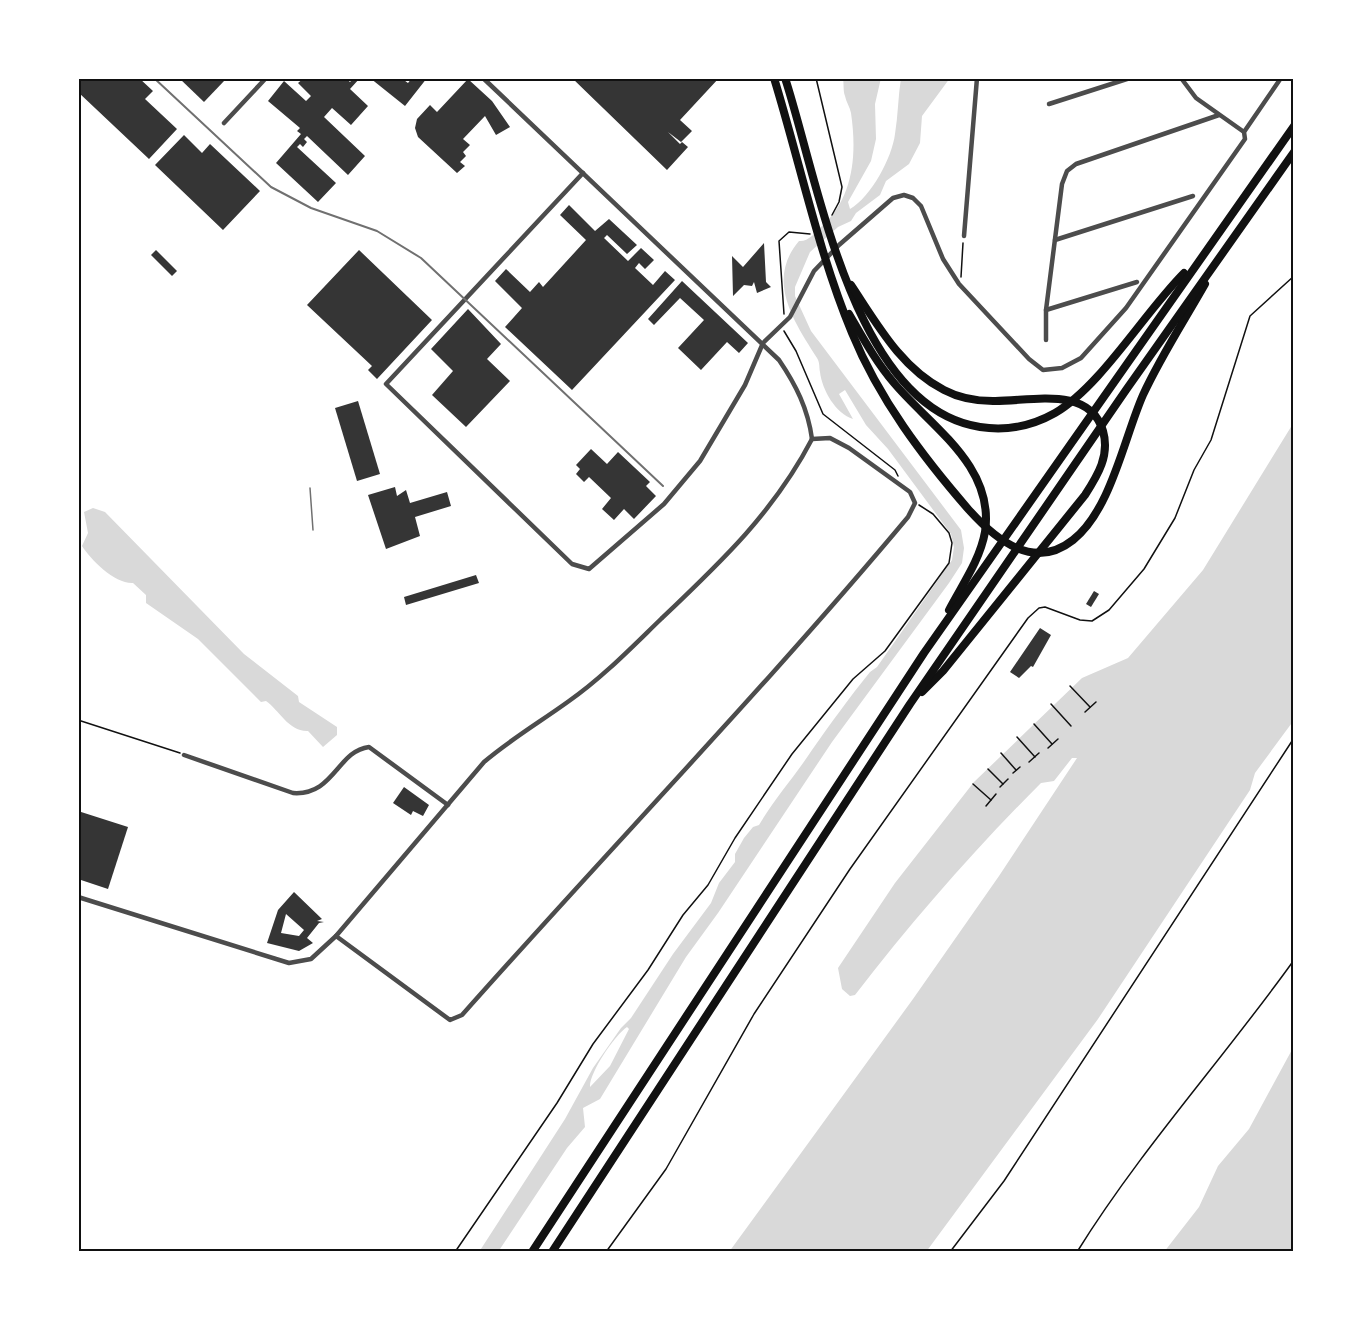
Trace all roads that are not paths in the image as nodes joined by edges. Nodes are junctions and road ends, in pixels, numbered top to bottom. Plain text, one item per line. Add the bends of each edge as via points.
1 (266, 78) edge
2 (483, 78) edge
3 (774, 78) edge
4 (785, 78) edge
5 (977, 78) edge
6 (1130, 78) edge
7 (1181, 78) edge
8 (1281, 78) edge
9 (1049, 104) dead end
10 (1219, 115) junction
11 (224, 123) dead end
12 (1294, 126) edge
13 (1244, 132) junction
14 (1294, 152) edge
15 (583, 173) junction
16 (1193, 196) dead end
17 (964, 236) road end
18 (1055, 240) junction
19 (1199, 258) junction
20 (1212, 266) junction
21 (845, 276) junction
22 (1137, 282) dead end
23 (840, 300) junction
24 (1046, 310) junction
25 (1046, 340) dead end
26 (763, 343) junction
27 (812, 438) junction
28 (935, 638) junction
29 (910, 704) junction
30 (184, 755) road end
31 (448, 805) junction
32 (78, 897) edge
33 (336, 936) junction
34 (532, 1252) edge
35 (552, 1252) edge

1 - 11 street
2 - 15 street
3 - 23 highway
4 - 21 highway
5 - 17 street
6 - 9 street
7 - 10 street via 1196,98
8 - 13 street
10 - 13 street
10 - 18 street via 1071,167 1062,184
12 - 19 highway
13 - 26 street via 1245,139 1126,308 1081,358 1062,368 1043,369 1029,359 959,284 943,259 921,206 904,195 893,198 814,271 790,317
14 - 20 highway
15 - 26 street
15 - 26 street via 386,384 572,564 584,569 594,567 664,504 714,440
16 - 18 street
18 - 24 street
19 - 21 highway via 1159,298 1074,399 1044,419 1005,429 966,424 921,399 877,344 859,313
19 - 28 highway
20 - 23 highway via 1144,394 1094,516 1072,541 1050,552 1035,554 1013,547 976,517 929,463 891,407 857,344
20 - 29 highway
21 - 29 highway via 893,346 936,386 963,398 984,401 1055,398 1079,404 1098,420 1105,439 1102,464 1076,507 943,671
22 - 24 street
23 - 28 highway via 879,364 967,462 983,491 986,517 982,543
24 - 25 street
26 - 27 street via 796,385
27 - 31 street via 792,477 765,514 709,574 570,700 510,739 484,762
27 - 33 street via 830,438 849,448 910,492 915,503 908,517 712,736 676,782 462,1015 450,1020
28 - 34 highway
29 - 35 highway
30 - 31 street via 304,794 328,781 360,749 369,747
31 - 33 street
32 - 33 street via 289,963 311,959

